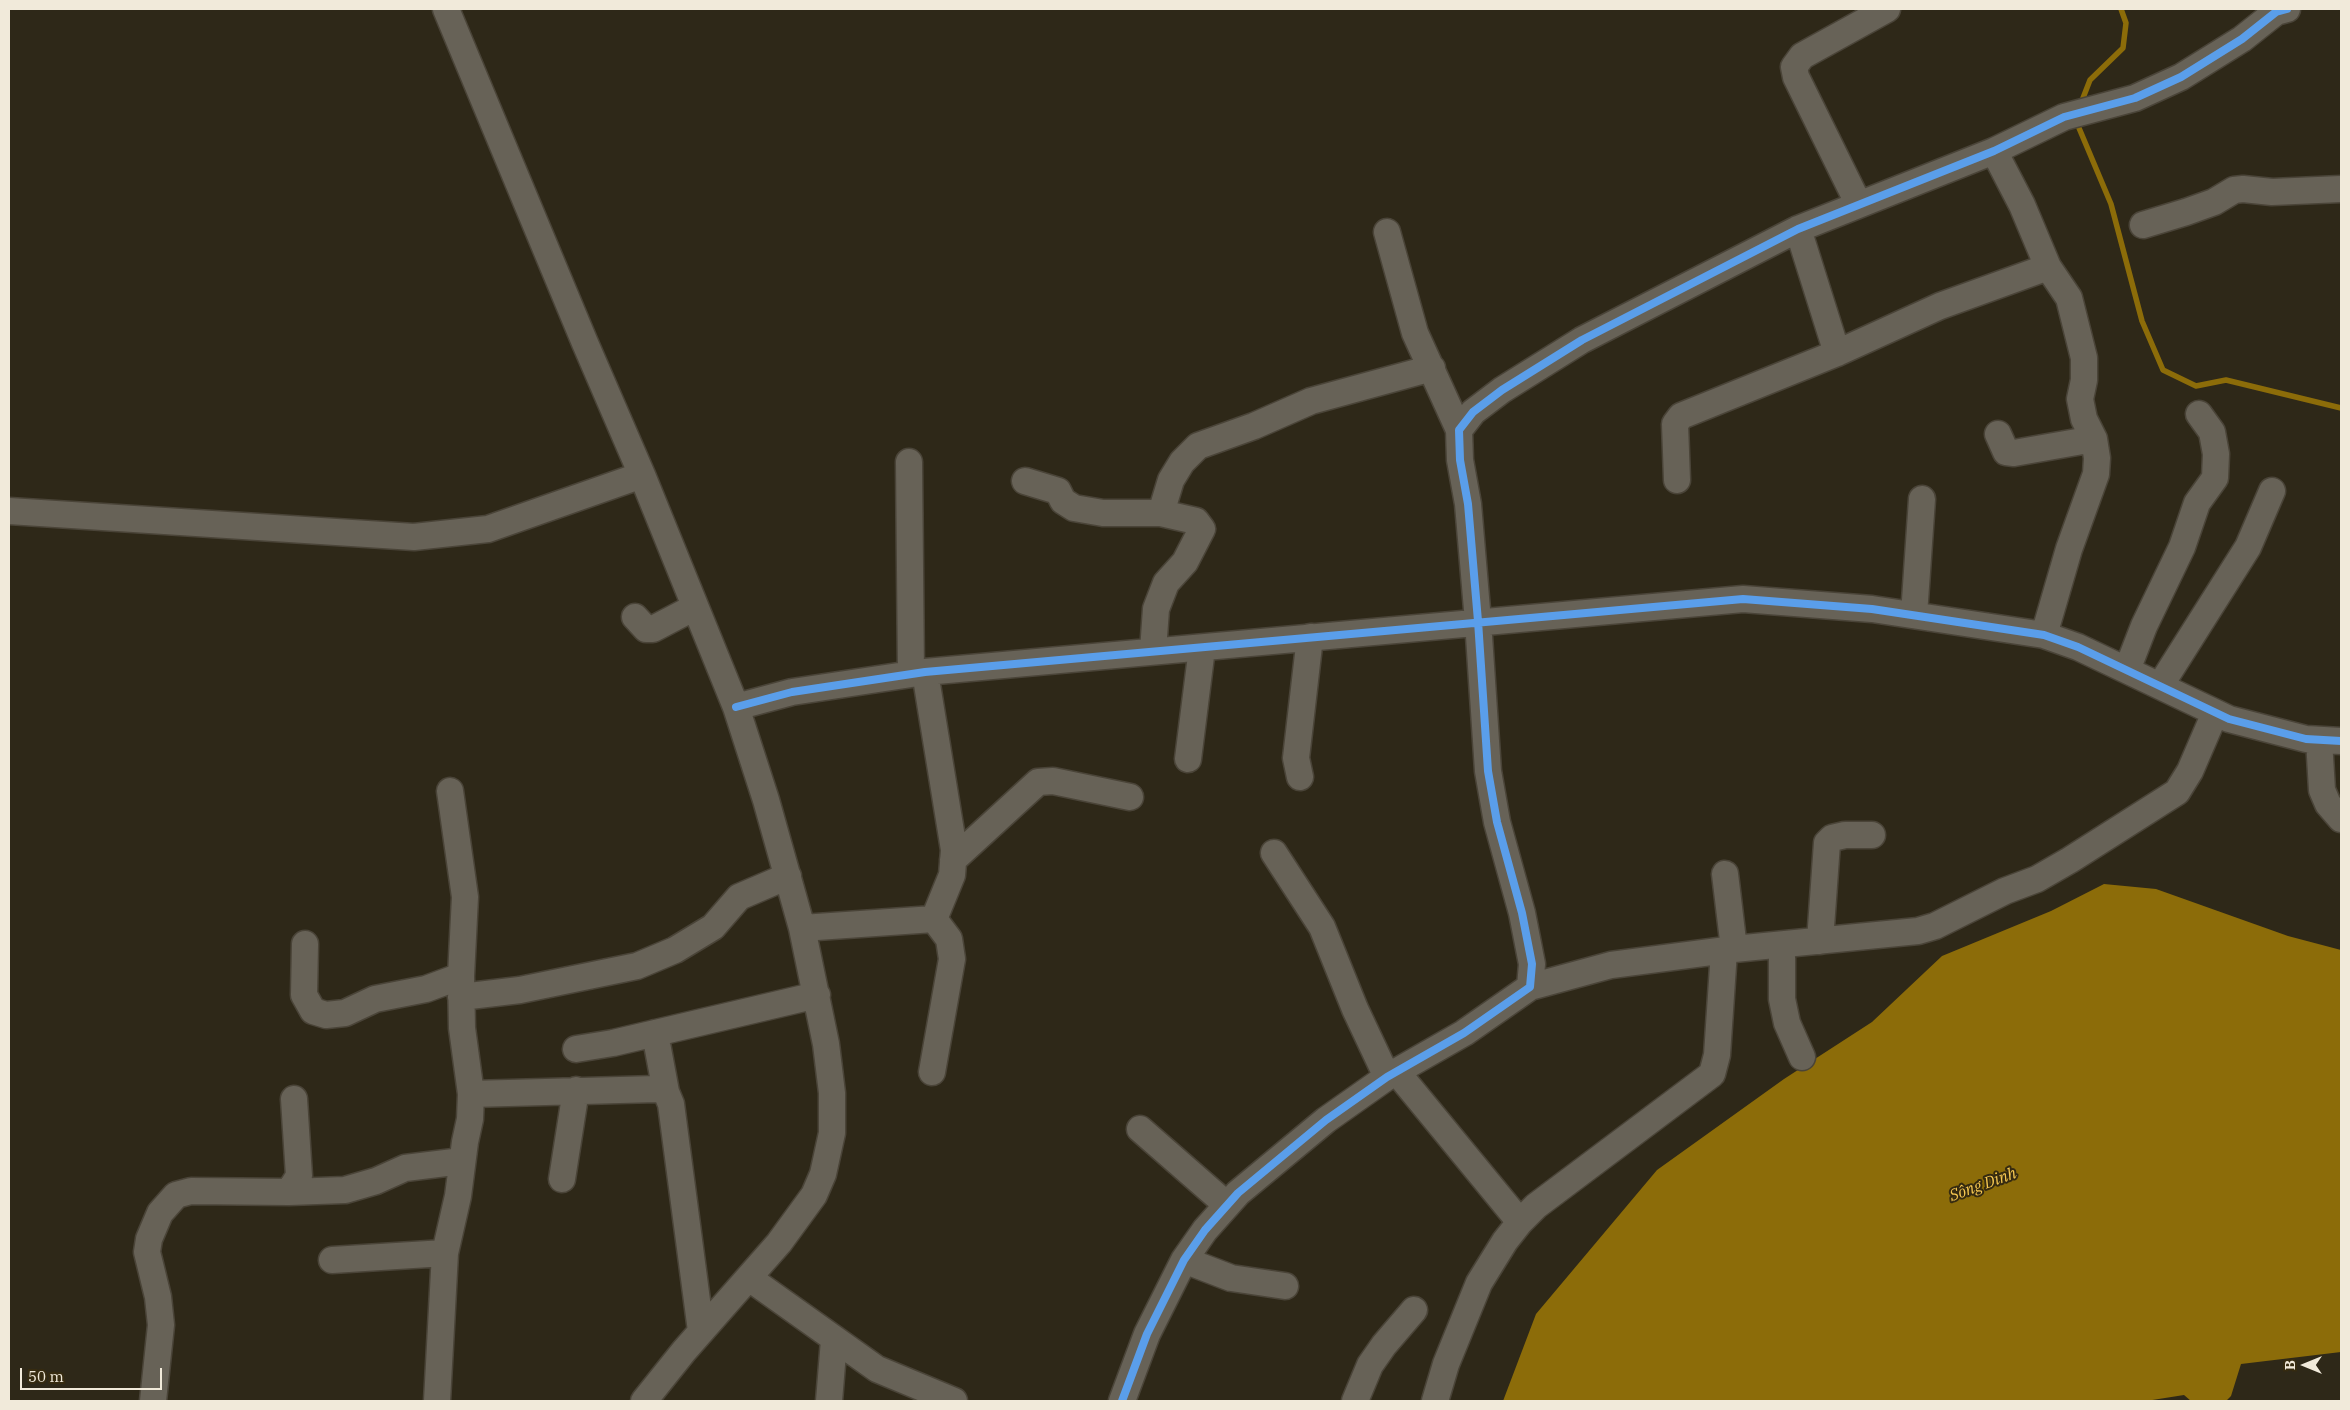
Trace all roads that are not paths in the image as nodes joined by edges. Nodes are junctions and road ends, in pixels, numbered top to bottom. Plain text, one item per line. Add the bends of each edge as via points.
1 (446, 9) edge
2 (1887, 9) edge
3 (2287, 9) edge
4 (1994, 151) junction
5 (2341, 189) edge
6 (1858, 203) junction
7 (2143, 225) dead end
8 (1798, 229) junction
9 (1387, 232) dead end
10 (2048, 267) junction
11 (1837, 353) junction
12 (1432, 368) junction
13 (2199, 414) dead end
14 (1459, 430) junction
15 (1998, 434) dead end
16 (2094, 439) junction
17 (909, 462) dead end
18 (642, 475) junction
19 (1677, 480) dead end
20 (1025, 482) dead end
21 (2272, 491) dead end
22 (1922, 499) dead end
23 (9, 511) edge
24 (1161, 513) junction
25 (695, 607) junction
26 (1914, 615) junction
27 (635, 617) dead end
28 (1478, 621) junction
29 (2044, 635) junction
30 (1310, 637) junction
31 (1202, 648) junction
32 (1153, 651) junction
33 (2127, 670) junction
34 (918, 673) junction
35 (2160, 686) junction
36 (736, 707) junction
37 (2216, 713) junction
38 (2330, 740) edge
39 (1188, 759) dead end
40 (1300, 776) dead end
41 (450, 791) dead end
42 (1130, 797) dead end
43 (2341, 819) edge
44 (1872, 835) dead end
45 (1274, 853) dead end
46 (953, 860) junction
47 (1726, 874) dead end
48 (788, 876) junction
49 (934, 919) junction
50 (802, 928) junction
51 (1820, 940) junction
52 (305, 944) dead end
53 (1782, 945) junction
54 (1729, 950) junction
55 (461, 987) junction
56 (1530, 987) junction
57 (816, 995) junction
58 (656, 1033) junction
59 (576, 1049) dead end
60 (1802, 1057) dead end
61 (932, 1072) dead end
62 (1391, 1074) junction
63 (576, 1090) junction
64 (666, 1092) junction
65 (471, 1094) junction
66 (294, 1099) dead end
67 (1140, 1129) dead end
68 (462, 1161) junction
69 (562, 1179) dead end
70 (289, 1192) junction
71 (1228, 1205) junction
72 (1520, 1222) junction
73 (445, 1253) junction
74 (332, 1260) dead end
75 (1184, 1260) junction
76 (749, 1278) junction
77 (1285, 1286) dead end
78 (1414, 1310) dead end
79 (701, 1331) junction
80 (834, 1340) junction
81 (153, 1401) edge
82 (437, 1401) edge
83 (644, 1401) edge
84 (830, 1401) edge
85 (954, 1401) edge
86 (1122, 1401) edge
87 (1354, 1401) edge
88 (1435, 1401) edge

1 - 18 street
2 - 6 street via 1802,56 1794,67
3 - 4 street via 2276,12 2242,39 2181,78 2135,98 2064,117
4 - 6 street
4 - 10 street via 2022,204
5 - 7 street via 2234,190 2214,202
6 - 8 street
8 - 11 street
8 - 14 street via 1582,340 1502,390 1473,412
9 - 12 street via 1415,334
10 - 11 street via 1940,306
10 - 16 street via 2069,298 2078,330 2084,358 2080,399 2084,419
11 - 19 street via 1680,416 1674,424
12 - 14 street
12 - 24 street via 1311,401 1198,446 1182,462 1171,480
13 - 33 street via 2212,432 2216,478 2197,503 2182,548 2144,626
14 - 28 street
15 - 16 street via 2006,452 2014,453
16 - 29 street via 2096,474 2069,549
17 - 34 street
18 - 23 street via 488,529 414,536
18 - 25 street
20 - 24 street via 1058,491 1063,501 1074,508 1104,513
21 - 35 street via 2248,547
22 - 26 street
24 - 32 street via 1196,521 1202,529 1185,562 1166,582 1156,609
25 - 27 street via 653,629 646,628
25 - 36 street
26 - 28 street via 1742,599
26 - 29 street
28 - 30 street
28 - 56 street via 1488,771 1497,822 1532,964
29 - 33 street
30 - 31 street
30 - 40 street via 1296,758
31 - 32 street
31 - 39 street
32 - 34 street
33 - 35 street
34 - 36 street via 792,692
34 - 46 street via 954,850
35 - 37 street
36 - 48 street
37 - 38 street via 2306,739
37 - 51 street via 2177,792 2070,860 1935,926 1918,931
38 - 43 street via 2322,790 2328,804
41 - 55 street via 465,897
42 - 46 street via 1053,781 1038,782
44 - 51 street via 1845,835 1832,838 1827,843
45 - 62 street via 1322,927 1355,1009
46 - 49 street via 952,875
47 - 54 street
48 - 50 street
48 - 55 street via 739,897 713,927 675,950 636,966 520,990
49 - 50 street
49 - 61 street via 949,939 952,959
50 - 57 street
51 - 53 street
52 - 55 street via 304,995 313,1011 326,1015 344,1013 374,999 426,989
53 - 54 street
53 - 60 street via 1782,999 1787,1023
54 - 56 street via 1611,965
54 - 72 street via 1712,1074 1542,1201
55 - 65 street via 462,1028
56 - 62 street via 1464,1033
57 - 58 street
57 - 76 street via 832,1093 832,1133 824,1174 796,1220
58 - 59 street
58 - 64 street
62 - 71 street via 1326,1120 1238,1193
62 - 72 street
63 - 64 street via 657,1088
63 - 65 street
63 - 69 street
64 - 79 street via 671,1104
65 - 68 street
66 - 70 street via 299,1176
67 - 71 street
68 - 70 street via 405,1168 346,1190
68 - 73 street
70 - 81 street via 182,1192 168,1201 160,1213 147,1252 161,1318
71 - 75 street
72 - 88 street via 1479,1282 1446,1364
73 - 74 street
73 - 82 street
75 - 77 street via 1231,1278
75 - 86 street via 1147,1334
76 - 79 street
76 - 80 street
78 - 87 street via 1370,1364
79 - 83 street
80 - 84 street
80 - 85 street via 877,1369

